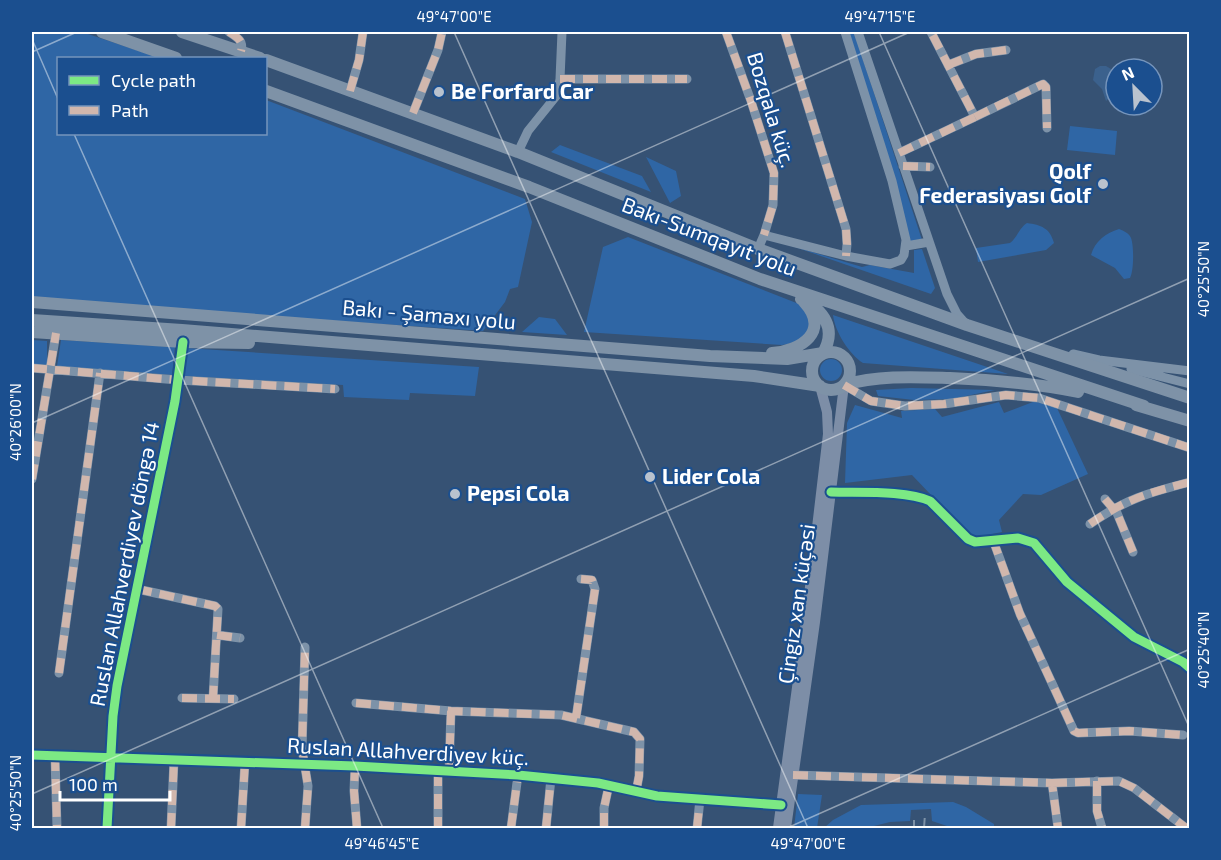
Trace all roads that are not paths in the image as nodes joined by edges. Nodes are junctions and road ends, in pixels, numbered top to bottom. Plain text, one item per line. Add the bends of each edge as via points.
1 (102, 32) edge
2 (182, 32) edge
3 (229, 32) edge
4 (363, 32) edge
5 (442, 32) edge
6 (562, 32) edge
7 (726, 32) edge
8 (785, 32) edge
9 (845, 32) edge
10 (858, 32) edge
11 (930, 32) edge
12 (242, 35) edge
13 (1006, 50) dead end
14 (241, 51) junction
15 (173, 57) edge
16 (257, 57) edge
17 (267, 60) edge
18 (948, 65) junction
19 (560, 79) junction
20 (687, 79) dead end
21 (267, 91) edge
22 (350, 91) junction
23 (413, 113) junction
24 (975, 117) junction
25 (1047, 128) dead end
26 (518, 152) junction
27 (899, 153) junction
28 (903, 166) junction
29 (930, 167) dead end
30 (764, 235) junction
31 (929, 242) junction
32 (906, 246) junction
33 (758, 249) junction
34 (846, 256) junction
35 (760, 279) junction
36 (801, 299) junction
37 (32, 302) edge
38 (32, 312) edge
39 (32, 320) edge
40 (967, 325) junction
41 (32, 332) edge
42 (56, 333) junction
43 (182, 336) junction
44 (1020, 342) junction
45 (823, 353) junction
46 (710, 356) junction
47 (1100, 360) junction
48 (32, 368) edge
49 (51, 370) junction
50 (1190, 372) edge
51 (100, 373) junction
52 (178, 380) junction
53 (1190, 384) edge
54 (844, 385) junction
55 (819, 386) junction
56 (335, 389) dead end
57 (1190, 398) edge
58 (1144, 406) junction
59 (1188, 420) edge
60 (1190, 448) edge
61 (32, 479) edge
62 (1190, 482) edge
63 (831, 492) junction
64 (1106, 499) dead end
65 (1114, 507) junction
66 (1090, 524) dead end
67 (993, 540) junction
68 (1133, 552) dead end
69 (581, 579) dead end
70 (137, 589) junction
71 (217, 635) junction
72 (240, 638) dead end
73 (305, 647) dead end
74 (1190, 668) edge
75 (59, 673) dead end
76 (182, 698) dead end
77 (213, 698) junction
78 (234, 699) dead end
79 (356, 703) dead end
80 (451, 711) junction
81 (576, 718) junction
82 (1183, 735) dead end
83 (32, 755) edge
84 (55, 756) junction
85 (110, 758) junction
86 (174, 760) junction
87 (244, 762) junction
88 (305, 765) junction
89 (355, 766) junction
90 (438, 771) junction
91 (449, 771) junction
92 (518, 775) junction
93 (793, 775) junction
94 (551, 778) junction
95 (1096, 781) junction
96 (1052, 783) junction
97 (609, 785) junction
98 (636, 792) junction
99 (700, 799) junction
100 (781, 805) junction
101 (57, 828) edge
102 (107, 828) edge
103 (171, 828) edge
104 (241, 828) edge
105 (305, 828) edge
106 (357, 828) edge
107 (438, 828) edge
108 (511, 828) edge
109 (546, 828) edge
110 (604, 828) edge
111 (697, 828) edge
112 (778, 828) edge
113 (786, 828) edge
114 (1058, 828) edge
115 (1102, 828) edge
116 (1186, 828) edge

1 - 15 highway
2 - 14 highway
3 - 12 street
4 - 22 street
5 - 23 street
6 - 19 street
7 - 30 street, Bozqala küç. via 774,173 773,206
8 - 34 street via 846,229
9 - 32 street via 892,181
10 - 27 street
11 - 18 street
12 - 14 street
13 - 18 street via 976,54
14 - 16 highway
17 - 22 highway, Bakı-Sumqayıt yolu
18 - 24 street
19 - 20 street
19 - 26 street via 554,100 528,131
21 - 35 highway, Bakı-Sumqayıt yolu via 529,187
22 - 23 highway, Bakı-Sumqayıt yolu
23 - 26 highway, Bakı-Sumqayıt yolu
24 - 25 street via 1043,84
24 - 27 street
26 - 33 highway, Bakı-Sumqayıt yolu
27 - 28 street
28 - 29 street
28 - 31 street
30 - 33 street, Bozqala küç.
30 - 34 street
31 - 32 street
31 - 40 street via 951,304
32 - 34 street via 901,260 890,264
33 - 40 highway, Bakı-Sumqayıt yolu
35 - 36 highway
35 - 58 highway, Bakı-Sumqayıt yolu
36 - 45 highway via 821,311 828,323 829,337
36 - 46 highway via 815,323 802,345 783,352
37 - 46 highway, Bakı - Şamaxı yolu
38 - 43 highway via 110,319
39 - 43 highway, Bakı - Şamaxı yolu
40 - 44 highway, Bakı-Sumqayıt yolu
41 - 42 highway, Bakı - Şamaxı yolu
42 - 43 highway, Bakı - Şamaxı yolu
42 - 49 street
43 - 52 street, Ruslan Allahverdiyev döngə 14
43 - 55 highway, Bakı - Şamaxı yolu via 348,344 754,376
44 - 47 street
44 - 57 highway, Bakı-Sumqayıt yolu
45 - 46 highway, Bakı - Şamaxı yolu via 787,359
45 - 54 highway via 837,352 848,360 850,373
45 - 55 highway via 812,369
47 - 50 street
47 - 53 street
48 - 49 street
49 - 51 street
49 - 61 street
51 - 52 street
51 - 75 street
52 - 56 street
52 - 70 street, Ruslan Allahverdiyev döngə 14
54 - 55 highway via 830,390
54 - 58 highway via 877,378 990,380 1055,387
54 - 60 street via 871,401 899,405 944,404 1006,395 1039,398
54 - 63 main road, Çingiz xan küçəsi
55 - 100 main road, Çingiz xan küçəsi via 827,412 828,434
58 - 59 highway
62 - 65 street via 1152,491
63 - 67 street via 925,498 968,539
63 - 93 main road, Çingiz xan küçəsi
64 - 65 street
65 - 66 street
65 - 68 street
67 - 74 street via 1018,538 1034,543 1075,590 1143,643
67 - 82 street via 1020,614 1074,731
69 - 81 street via 591,580 595,589
70 - 71 street via 215,606 220,613
70 - 85 street, Ruslan Allahverdiyev döngə 14 via 117,686
71 - 72 street
71 - 77 street
73 - 88 street
76 - 77 street
77 - 78 street
79 - 80 street
80 - 81 street
80 - 91 street
81 - 98 street via 638,735
83 - 84 street, Ruslan Allahverdiyev küç.
84 - 85 street, Ruslan Allahverdiyev küç.
84 - 101 street
85 - 86 street, Ruslan Allahverdiyev küç.
85 - 102 street, Ruslan Allahverdiyev döngə 14
86 - 87 street, Ruslan Allahverdiyev küç.
86 - 103 street
87 - 88 street, Ruslan Allahverdiyev küç.
87 - 104 street
88 - 89 street, Ruslan Allahverdiyev küç.
88 - 105 street
89 - 90 street, Ruslan Allahverdiyev küç.
89 - 106 street
90 - 91 street, Ruslan Allahverdiyev küç.
90 - 107 street
91 - 92 street, Ruslan Allahverdiyev küç.
92 - 94 street, Ruslan Allahverdiyev küç.
92 - 108 street
93 - 96 street
93 - 113 main road, Çingiz xan küçəsi
94 - 97 street, Ruslan Allahverdiyev küç.
94 - 109 street
95 - 96 street
95 - 115 street
95 - 116 street via 1119,782 1134,788
96 - 114 street
97 - 98 street, Ruslan Allahverdiyev küç.
97 - 110 street
98 - 99 street, Ruslan Allahverdiyev küç.
99 - 100 street, Ruslan Allahverdiyev küç.
99 - 111 street
100 - 112 main road, Çingiz xan küçəsi

